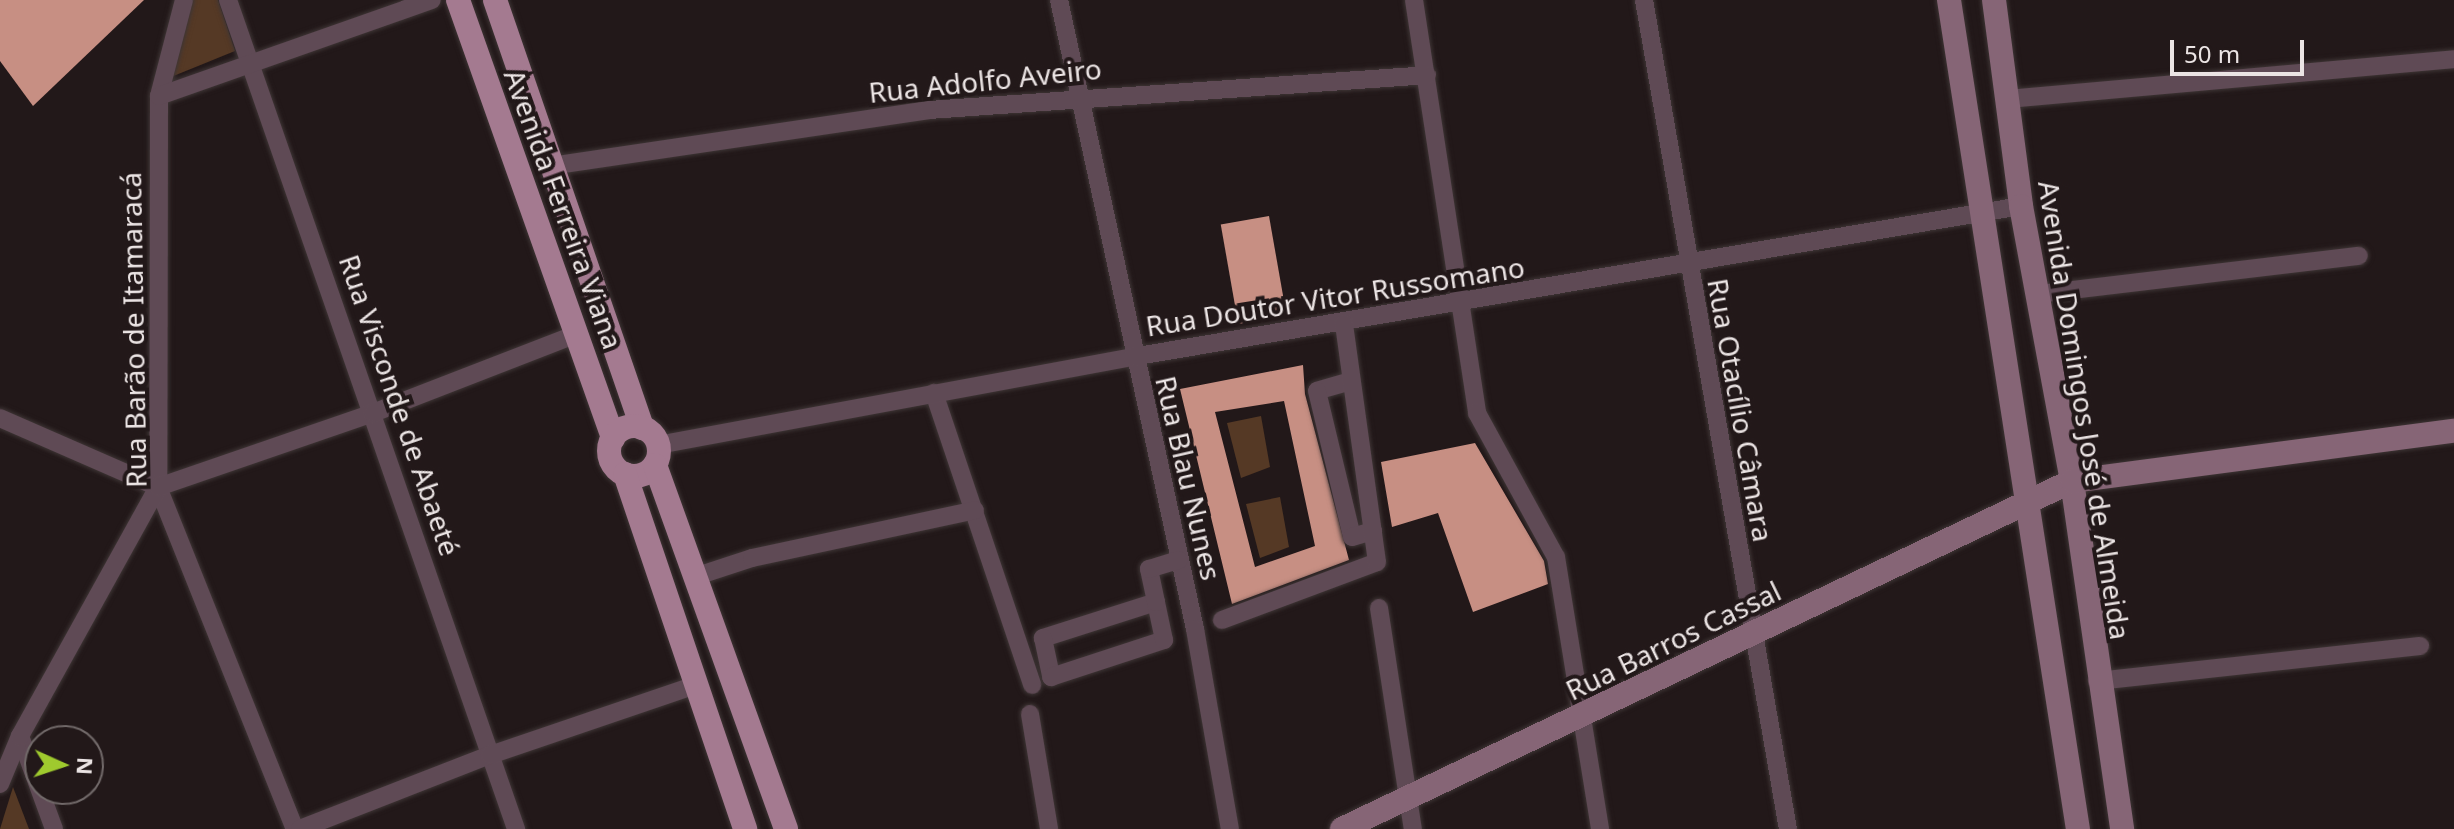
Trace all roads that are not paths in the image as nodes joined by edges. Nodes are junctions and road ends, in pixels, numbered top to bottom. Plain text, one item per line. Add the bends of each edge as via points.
1 (184, 0) edge
2 (228, 0) edge
3 (432, 0) edge
4 (458, 0) edge
5 (495, 0) edge
6 (1059, 0) edge
7 (1414, 0) edge
8 (1644, 0) edge
9 (1949, 0) edge
10 (1994, 0) edge
11 (2454, 59) edge
12 (251, 61) junction
13 (1427, 75) junction
14 (159, 96) junction
15 (1079, 98) junction
16 (2008, 99) junction
17 (550, 166) junction
18 (2021, 206) junction
19 (1982, 215) junction
20 (2359, 256) dead end
21 (1686, 267) junction
22 (2038, 294) junction
23 (1460, 304) junction
24 (1344, 323) junction
25 (577, 334) junction
26 (1132, 357) junction
27 (1351, 381) junction
28 (934, 393) junction
29 (373, 413) junction
30 (0, 418) edge
31 (2454, 431) edge
32 (613, 438) junction
33 (652, 446) junction
34 (625, 474) junction
35 (2072, 481) junction
36 (158, 487) junction
37 (2029, 503) junction
38 (975, 510) junction
39 (1373, 531) junction
40 (1179, 560) junction
41 (694, 577) junction
42 (1156, 602) junction
43 (1379, 608) dead end
44 (1222, 620) dead end
45 (1754, 634) junction
46 (2420, 646) dead end
47 (2097, 681) junction
48 (698, 684) junction
49 (1032, 685) dead end
50 (1030, 714) dead end
51 (1582, 717) junction
52 (20, 736) junction
53 (490, 755) junction
54 (0, 784) edge
55 (1408, 799) junction
56 (54, 829) edge
57 (297, 829) edge
58 (516, 829) edge
59 (745, 829) edge
60 (786, 829) edge
61 (1049, 829) edge
62 (1230, 829) edge
63 (1342, 829) edge
64 (1413, 829) edge
65 (1600, 829) edge
66 (1788, 829) edge
67 (2078, 829) edge
68 (2122, 829) edge

1 - 14 street, Rua Barão de Itamaracá
2 - 12 street, Rua Visconde de Abaeté
3 - 12 street
4 - 25 main road, Avenida Ferreira Viana
5 - 17 main road, Avenida Ferreira Viana
6 - 15 street, Rua Blau Nunes
7 - 13 street
8 - 21 street, Rua Otacílio Câmara
9 - 19 main road
10 - 16 main road, Avenida Domingos José de Almeida
11 - 16 street
12 - 14 street
12 - 29 street, Rua Visconde de Abaeté
13 - 15 street, Rua Adolfo Aveiro
13 - 23 street
14 - 36 street, Rua Barão de Itamaracá
15 - 17 street, Rua Adolfo Aveiro via 929,110
15 - 26 street, Rua Blau Nunes
16 - 18 main road, Avenida Domingos José de Almeida
17 - 33 main road, Avenida Ferreira Viana
18 - 19 street, Rua Doutor Vitor Russomano
18 - 22 main road, Avenida Domingos José de Almeida
19 - 21 street, Rua Doutor Vitor Russomano
19 - 37 main road
20 - 22 street
21 - 23 street, Rua Doutor Vitor Russomano
21 - 45 street, Rua Otacílio Câmara
22 - 35 main road, Avenida Domingos José de Almeida
23 - 24 street, Rua Doutor Vitor Russomano
23 - 51 street via 1477,413 1556,557
24 - 26 street, Rua Doutor Vitor Russomano
24 - 27 street
25 - 29 street
25 - 32 main road, Avenida Ferreira Viana
26 - 28 street, Rua Doutor Vitor Russomano
26 - 40 street, Rua Blau Nunes
27 - 39 street
27 - 39 street via 1317,391 1352,537
28 - 33 street, Rua Doutor Vitor Russomano
28 - 38 street
29 - 36 street
29 - 53 street, Rua Visconde de Abaeté
30 - 36 street
31 - 35 main road, Rua Barros Cassal
32 - 33 main road via 624,429
32 - 34 main road via 611,459
33 - 34 main road via 644,474
33 - 41 main road, Avenida Ferreira Viana
34 - 48 main road
35 - 37 main road, Rua Barros Cassal
35 - 47 main road, Avenida Domingos José de Almeida
36 - 52 street
36 - 57 street, Rua Barão de Itamaracá
37 - 45 main road, Rua Barros Cassal
37 - 67 main road
38 - 41 street via 752,558
38 - 49 street
39 - 44 street via 1377,562
40 - 42 street via 1149,569
40 - 62 street, Rua Blau Nunes
41 - 60 main road, Avenida Ferreira Viana
42 - 42 street via 1164,640 1051,677 1043,638
43 - 55 street
45 - 51 main road, Rua Barros Cassal
45 - 66 street, Rua Otacílio Câmara
46 - 47 street
47 - 68 main road, Avenida Domingos José de Almeida
48 - 53 street
48 - 59 main road
50 - 61 street
51 - 55 main road, Rua Barros Cassal
51 - 65 street
52 - 54 street
52 - 56 street
53 - 57 street
53 - 58 street, Rua Visconde de Abaeté
55 - 63 main road, Rua Barros Cassal
55 - 64 street

